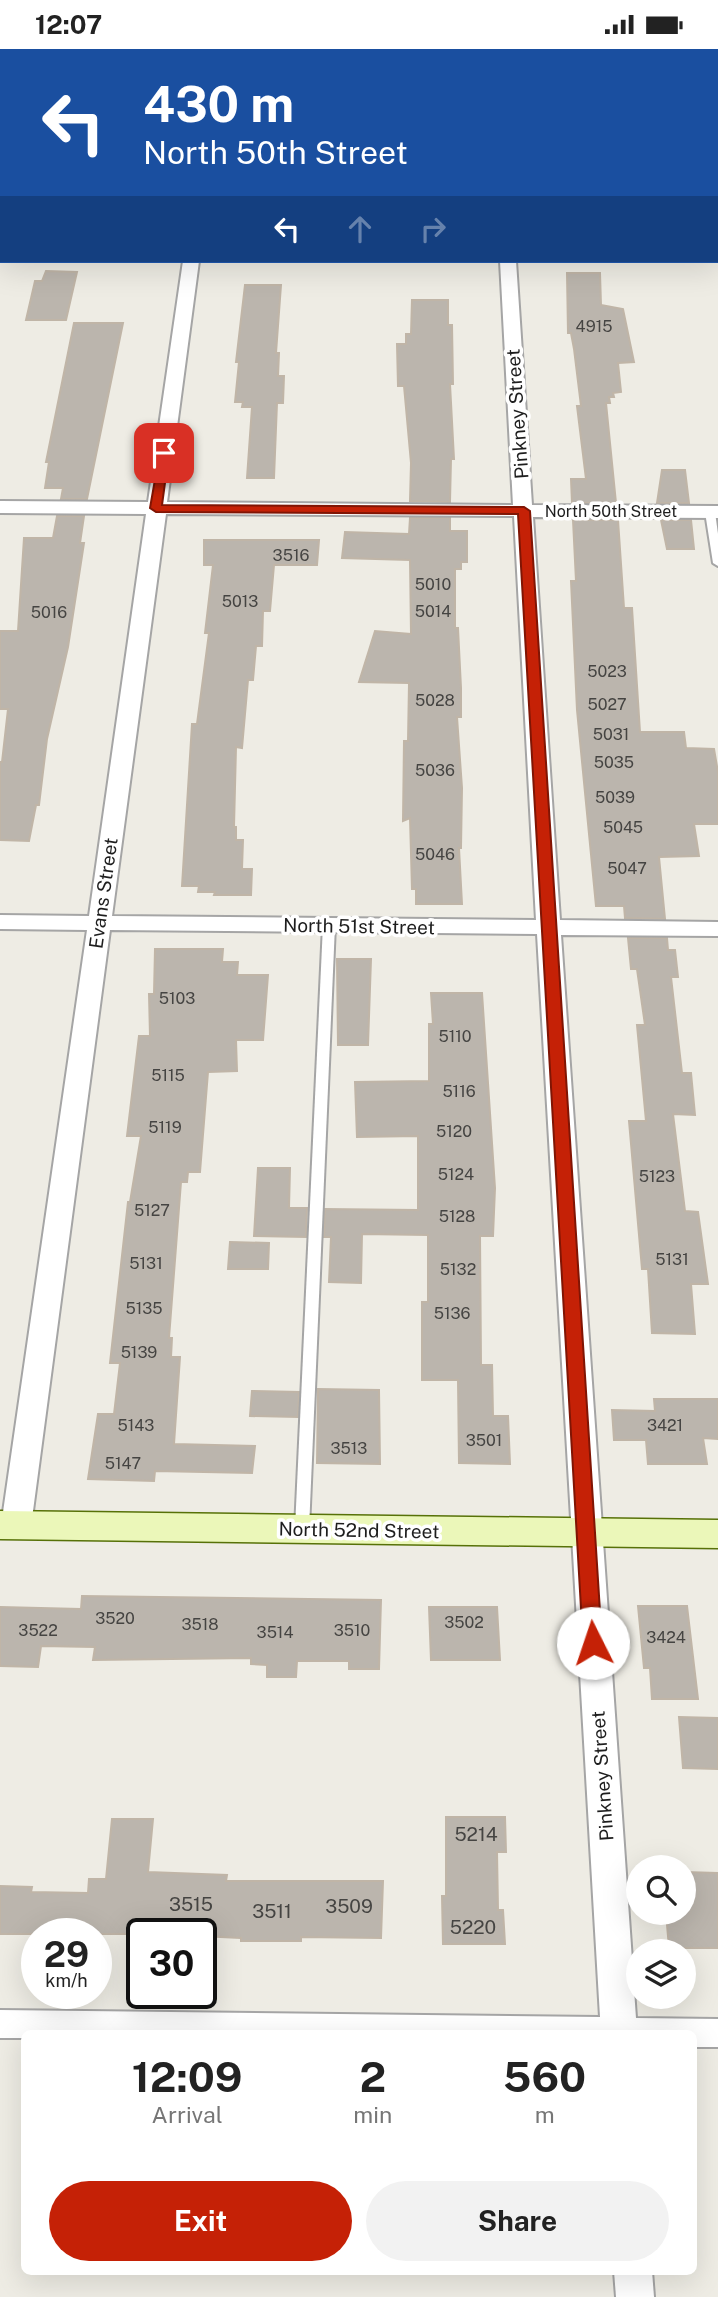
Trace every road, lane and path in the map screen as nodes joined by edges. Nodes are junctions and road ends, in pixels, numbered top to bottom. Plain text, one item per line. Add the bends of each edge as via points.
1 (191, 263) edge
2 (508, 263) edge
3 (0, 507) edge
4 (156, 508) junction
5 (524, 511) junction
6 (714, 512) edge
7 (718, 563) edge
8 (0, 922) edge
9 (99, 923) junction
10 (329, 925) junction
11 (548, 927) junction
12 (718, 929) edge
13 (8, 1526) edge
14 (302, 1529) junction
15 (585, 1532) junction
16 (718, 1534) edge
17 (0, 2024) edge
18 (413, 2030) edge
19 (619, 2030) edge
20 (697, 2033) edge
21 (718, 2033) edge
22 (633, 2275) edge
23 (635, 2297) edge

1 - 4 street, Evans Street
2 - 5 street, Pinkney Street
3 - 4 street, North 50th Street
4 - 5 street, North 50th Street
4 - 9 street, Evans Street
5 - 6 street, North 50th Street
5 - 11 street, Pinkney Street
6 - 7 lane
8 - 9 street, North 51st Street
9 - 10 street, North 51st Street
9 - 13 street, Evans Street
10 - 11 street, North 51st Street
10 - 14 lane
11 - 12 street, North 51st Street
11 - 15 street, Pinkney Street
13 - 14 main road, North 52nd Street
14 - 15 main road, North 52nd Street
15 - 16 main road, North 52nd Street
15 - 19 street, Pinkney Street
17 - 18 street
20 - 21 street
22 - 23 street

